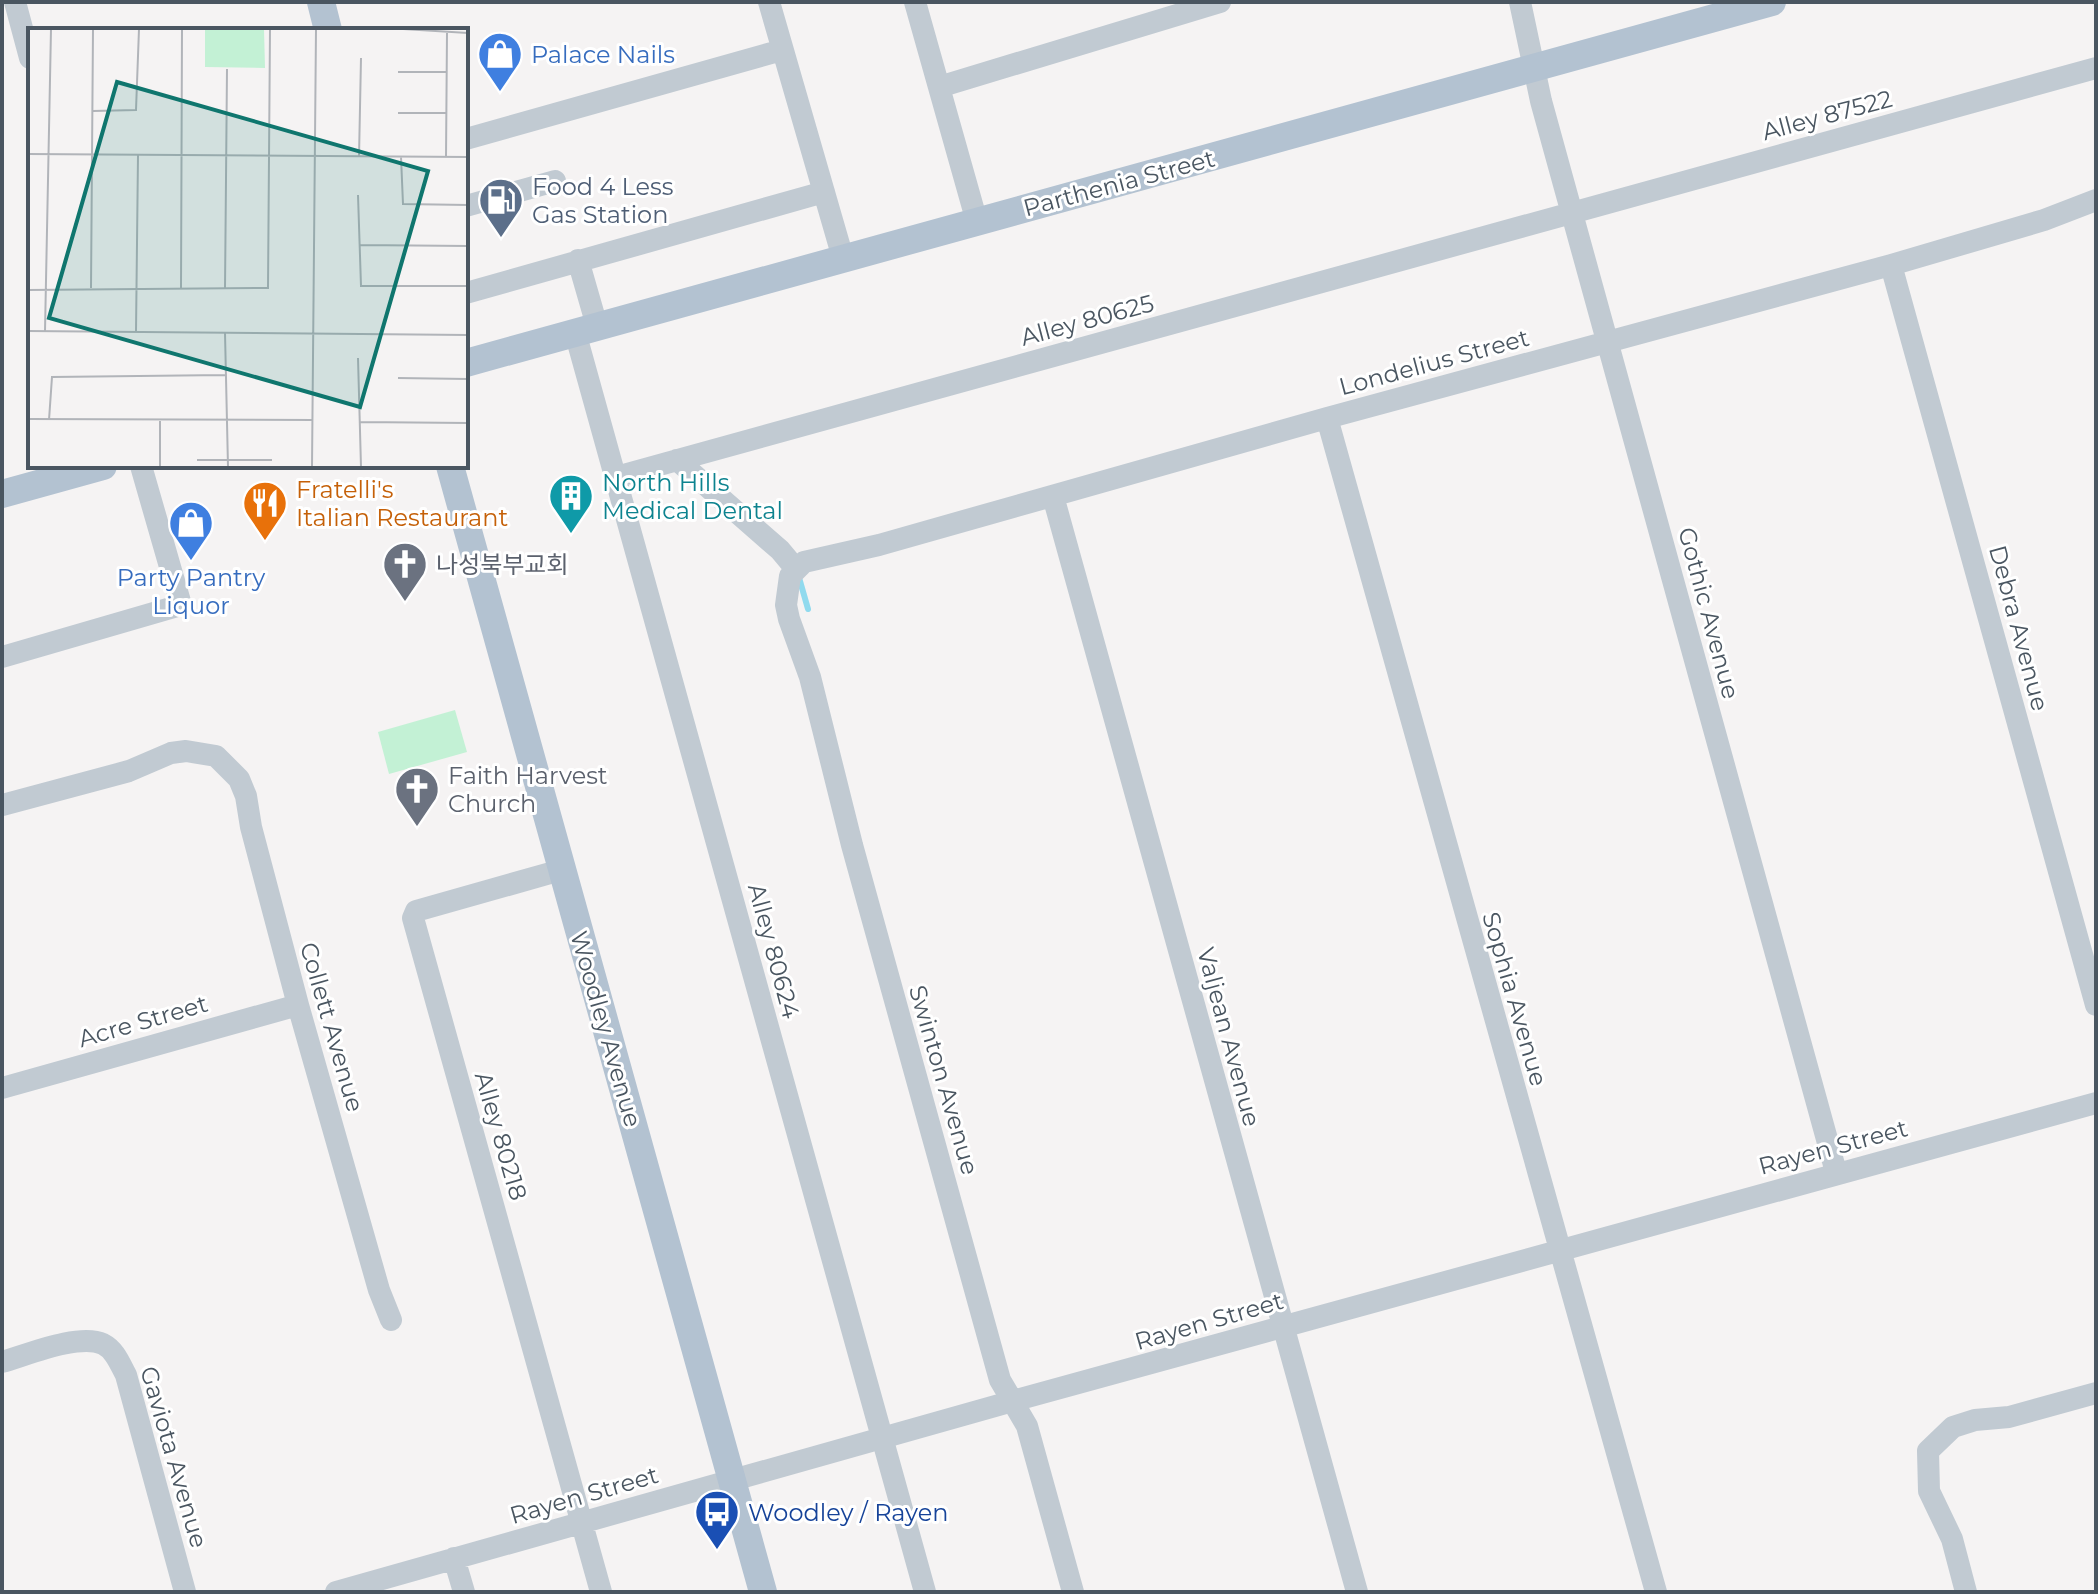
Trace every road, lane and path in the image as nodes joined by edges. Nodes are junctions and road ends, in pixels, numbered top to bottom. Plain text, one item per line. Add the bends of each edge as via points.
1 (15, 2) edge
2 (321, 2) edge
3 (769, 2) edge
4 (915, 2) edge
5 (1520, 2) edge
6 (1772, 2) edge
7 (1218, 3) edge
8 (328, 28) edge
9 (782, 50) junction
10 (28, 51) edge
11 (1534, 68) junction
12 (2096, 68) edge
13 (939, 87) junction
14 (468, 138) edge
15 (555, 181) dead end
16 (824, 192) junction
17 (2096, 200) edge
18 (468, 205) edge
19 (1572, 213) junction
20 (977, 222) junction
21 (843, 258) junction
22 (578, 260) junction
23 (1891, 265) junction
24 (468, 292) edge
25 (586, 329) junction
26 (1607, 342) junction
27 (468, 362) edge
28 (1327, 418) junction
29 (677, 460) junction
30 (96, 468) edge
31 (142, 468) edge
32 (451, 468) edge
33 (616, 477) junction
34 (2, 494) edge
35 (1053, 496) junction
36 (793, 572) junction
37 (2, 657) edge
38 (2, 805) edge
39 (561, 870) junction
40 (298, 1005) junction
41 (2096, 1005) edge
42 (2, 1088) edge
43 (2096, 1103) edge
44 (1836, 1172) junction
45 (1559, 1250) junction
46 (391, 1320) dead end
47 (1282, 1327) junction
48 (2, 1362) edge
49 (2096, 1393) edge
50 (1013, 1401) junction
51 (882, 1439) junction
52 (732, 1480) junction
53 (582, 1522) junction
54 (454, 1558) junction
55 (185, 1592) edge
56 (336, 1592) edge
57 (464, 1592) edge
58 (601, 1592) edge
59 (763, 1592) edge
60 (925, 1592) edge
61 (1073, 1592) edge
62 (1357, 1592) edge
63 (1656, 1592) edge
64 (1966, 1592) edge

1 - 10 street
2 - 8 main road
3 - 9 street
4 - 13 street
5 - 11 street, Gothic Avenue
6 - 11 main road, Parthenia Street
7 - 13 street
9 - 14 street
9 - 16 street
11 - 19 street, Gothic Avenue
11 - 20 main road, Parthenia Street
12 - 19 street, Alley 87522
13 - 20 street
15 - 18 street
16 - 21 street
16 - 22 street
17 - 23 street, Londelius Street
19 - 26 street, Gothic Avenue
19 - 29 street, Alley 80625
20 - 21 main road, Parthenia Street
21 - 25 main road, Parthenia Street
22 - 24 street
22 - 25 street, Alley 80624
23 - 26 street, Londelius Street
23 - 41 street, Debra Avenue
25 - 27 main road, Parthenia Street
25 - 33 street, Alley 80624
26 - 28 street, Londelius Street
26 - 44 street, Gothic Avenue
28 - 35 street, Londelius Street
28 - 45 street, Sophia Avenue
29 - 33 street, Alley 80625
29 - 36 street via 780,550
30 - 34 main road
31 - 37 street via 181,605
32 - 39 main road, Woodley Avenue
33 - 51 street, Alley 80624
35 - 36 street, Londelius Street via 817,558
35 - 47 street, Valjean Avenue
36 - 50 street, Swinton Avenue via 786,605 789,619 808,668 1000,1380
38 - 40 street, Collett Avenue via 129,771 171,753 216,756 239,779 246,796
39 - 52 main road, Woodley Avenue
39 - 53 street, Alley 80218 via 416,911 413,918
40 - 42 street, Acre Street
40 - 46 street, Collett Avenue
43 - 44 street, Rayen Street
44 - 45 street, Rayen Street
45 - 47 street, Rayen Street
45 - 63 street, Sophia Avenue
47 - 50 street, Rayen Street
47 - 62 street, Valjean Avenue
48 - 55 street, Gaviota Avenue via 81,1342 101,1343 118,1359
49 - 64 street via 1953,1427 1928,1451 1929,1491 1952,1539
50 - 51 street, Rayen Street
50 - 61 street, Swinton Avenue via 1027,1426
51 - 52 street, Rayen Street
51 - 60 street, Alley 80624
52 - 53 street, Rayen Street
52 - 59 main road, Woodley Avenue
53 - 54 street, Rayen Street
53 - 58 street
54 - 56 street, Rayen Street
54 - 57 street

